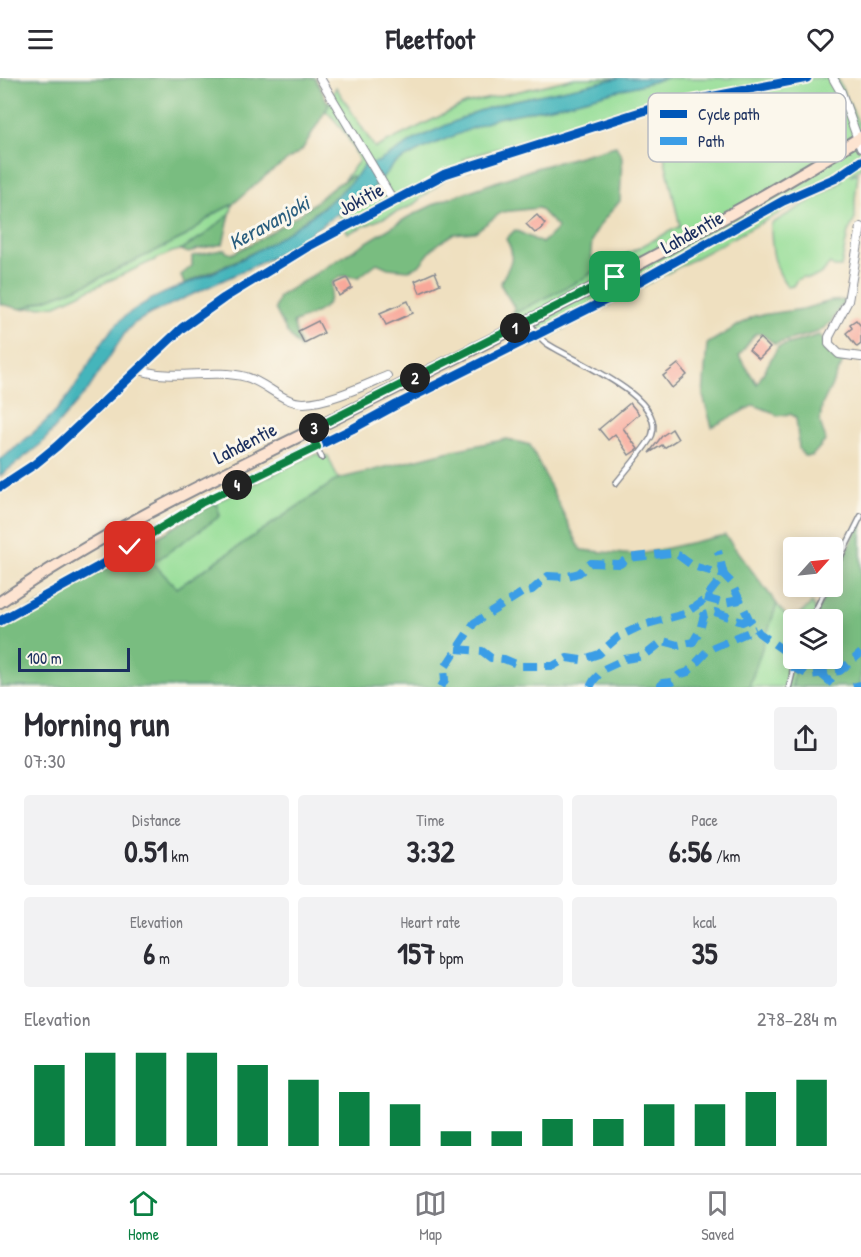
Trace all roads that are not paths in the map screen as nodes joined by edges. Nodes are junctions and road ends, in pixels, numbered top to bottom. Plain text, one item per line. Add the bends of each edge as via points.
1 (320, 78) edge
2 (807, 78) edge
3 (833, 78) edge
4 (730, 93) edge
5 (841, 93) edge
6 (846, 105) edge
7 (648, 109) edge
8 (860, 142) edge
9 (846, 150) edge
10 (824, 162) edge
11 (394, 202) junction
12 (861, 227) edge
13 (528, 321) junction
14 (861, 357) edge
15 (137, 369) junction
16 (387, 376) dead end
17 (309, 431) junction
18 (322, 458) dead end
19 (616, 483) dead end
20 (0, 487) edge
21 (861, 516) edge
22 (843, 552) edge
23 (0, 602) edge
24 (792, 669) edge
25 (789, 687) edge

1 - 11 street
2 - 4 street, Jokitie
3 - 5 street
6 - 8 street
7 - 11 street, Jokitie via 445,174
8 - 9 main road, Lahdentie
10 - 13 main road, Lahdentie
11 - 15 street, Jokitie via 309,246 224,297
12 - 14 street via 848,301 829,337 829,344 839,354
13 - 17 main road, Lahdentie
13 - 19 lane via 544,342 613,380 645,407 653,424 652,435
15 - 16 street via 153,375 245,377 301,403
15 - 20 street, Jokitie via 57,446
17 - 18 lane
17 - 23 main road, Lahdentie via 146,514
21 - 22 lane
24 - 25 lane

